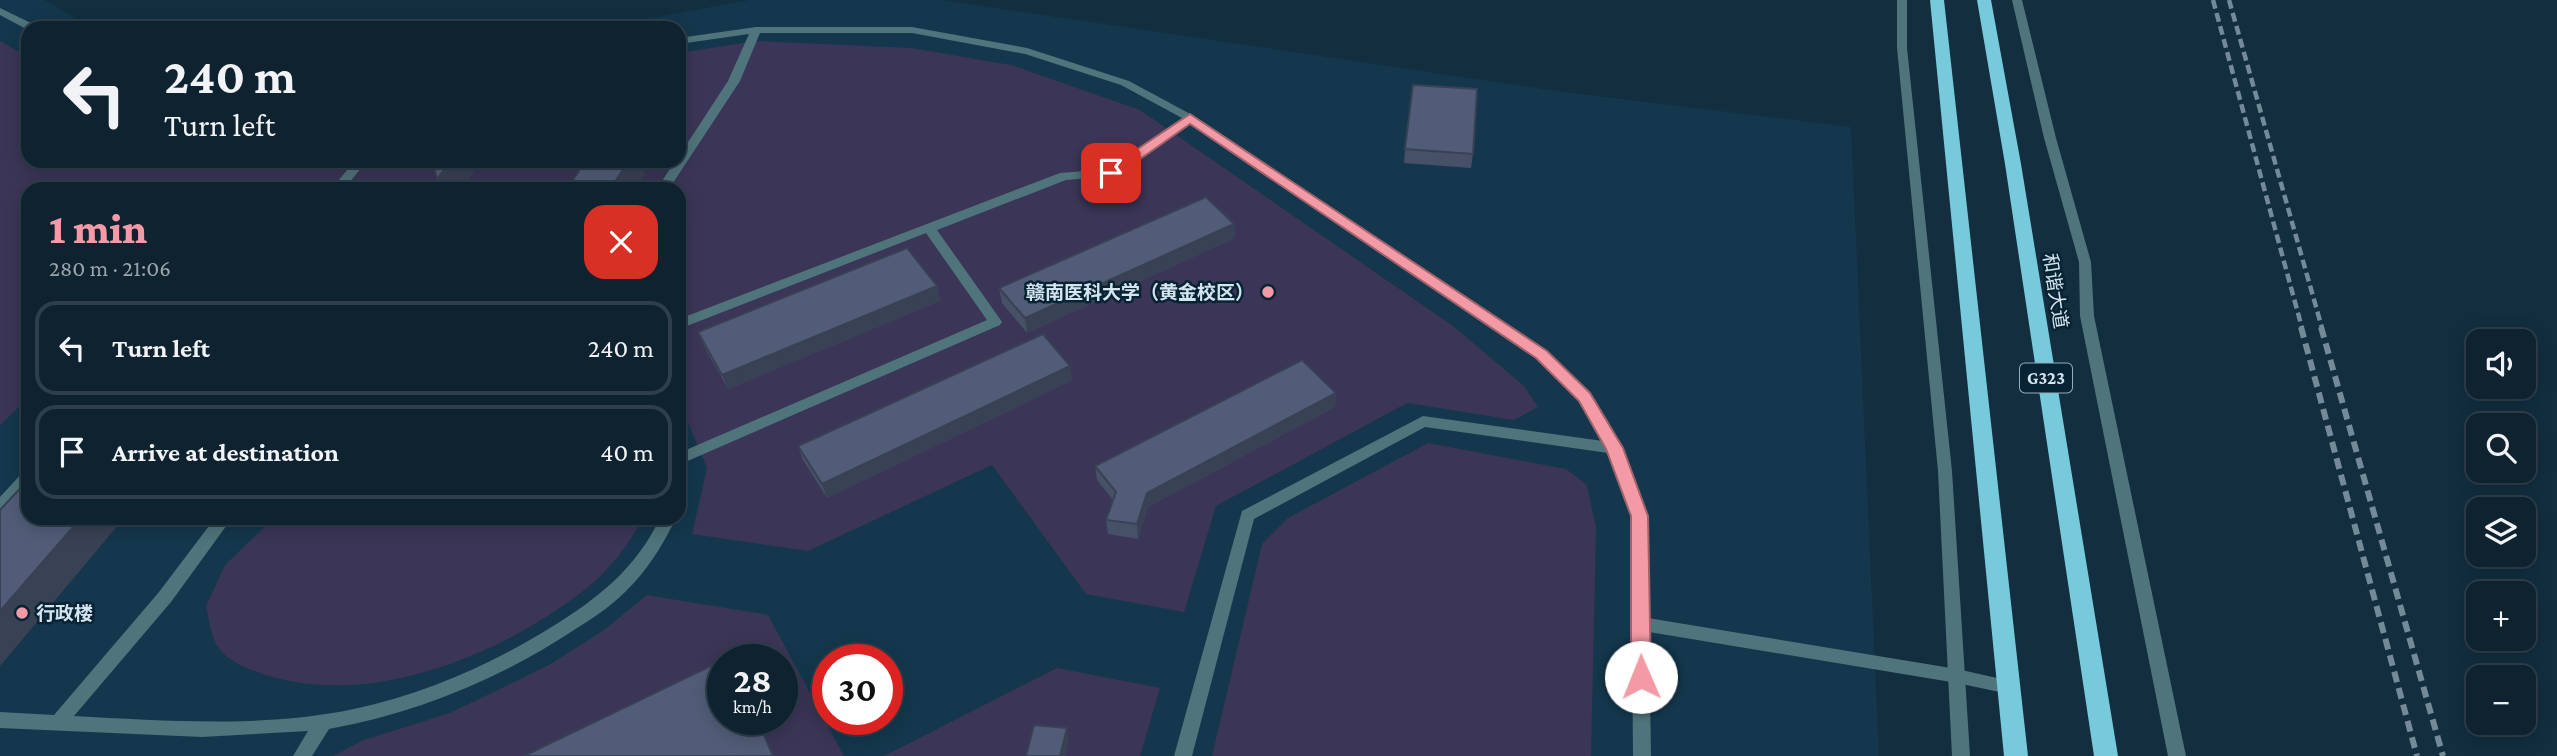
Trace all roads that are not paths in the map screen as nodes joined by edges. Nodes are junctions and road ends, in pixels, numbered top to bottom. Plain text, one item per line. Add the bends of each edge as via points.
1 (1902, 0) edge
2 (1937, 0) edge
3 (1983, 0) edge
4 (2017, 0) edge
5 (0, 10) edge
6 (21, 21) edge
7 (756, 30) junction
8 (686, 40) edge
9 (1190, 118) junction
10 (686, 154) edge
11 (355, 168) edge
12 (343, 182) edge
13 (929, 228) junction
14 (686, 321) edge
15 (1614, 448) junction
16 (686, 455) edge
17 (21, 484) edge
18 (0, 507) edge
19 (219, 525) edge
20 (664, 525) edge
21 (1640, 624) junction
22 (1956, 676) junction
23 (2009, 687) junction
24 (0, 720) edge
25 (324, 722) junction
26 (58, 723) junction
27 (302, 756) edge
28 (1183, 756) edge
29 (1642, 756) edge
30 (1961, 756) edge
31 (2016, 756) edge
32 (2106, 756) edge
33 (2177, 756) edge

1 - 22 street via 1902,48 1945,471
2 - 23 highway
3 - 32 highway, 和谐大道 / G323
4 - 33 street via 2085,262 2087,316
5 - 6 street
7 - 8 street
7 - 9 street via 912,30 1027,51 1125,83
7 - 10 street via 734,81
9 - 13 street via 1111,173 1064,176
9 - 15 street via 1542,355 1585,397
11 - 12 street
13 - 14 street
13 - 16 street via 995,321
15 - 21 street via 1639,516
15 - 28 street via 1423,421 1247,515
17 - 18 street
19 - 26 street via 165,597
20 - 25 street via 641,562 610,597 540,644 479,675 415,699
21 - 22 street
21 - 29 street
22 - 23 street
22 - 30 street
23 - 31 highway
24 - 26 street
25 - 26 street via 173,729
25 - 27 street

